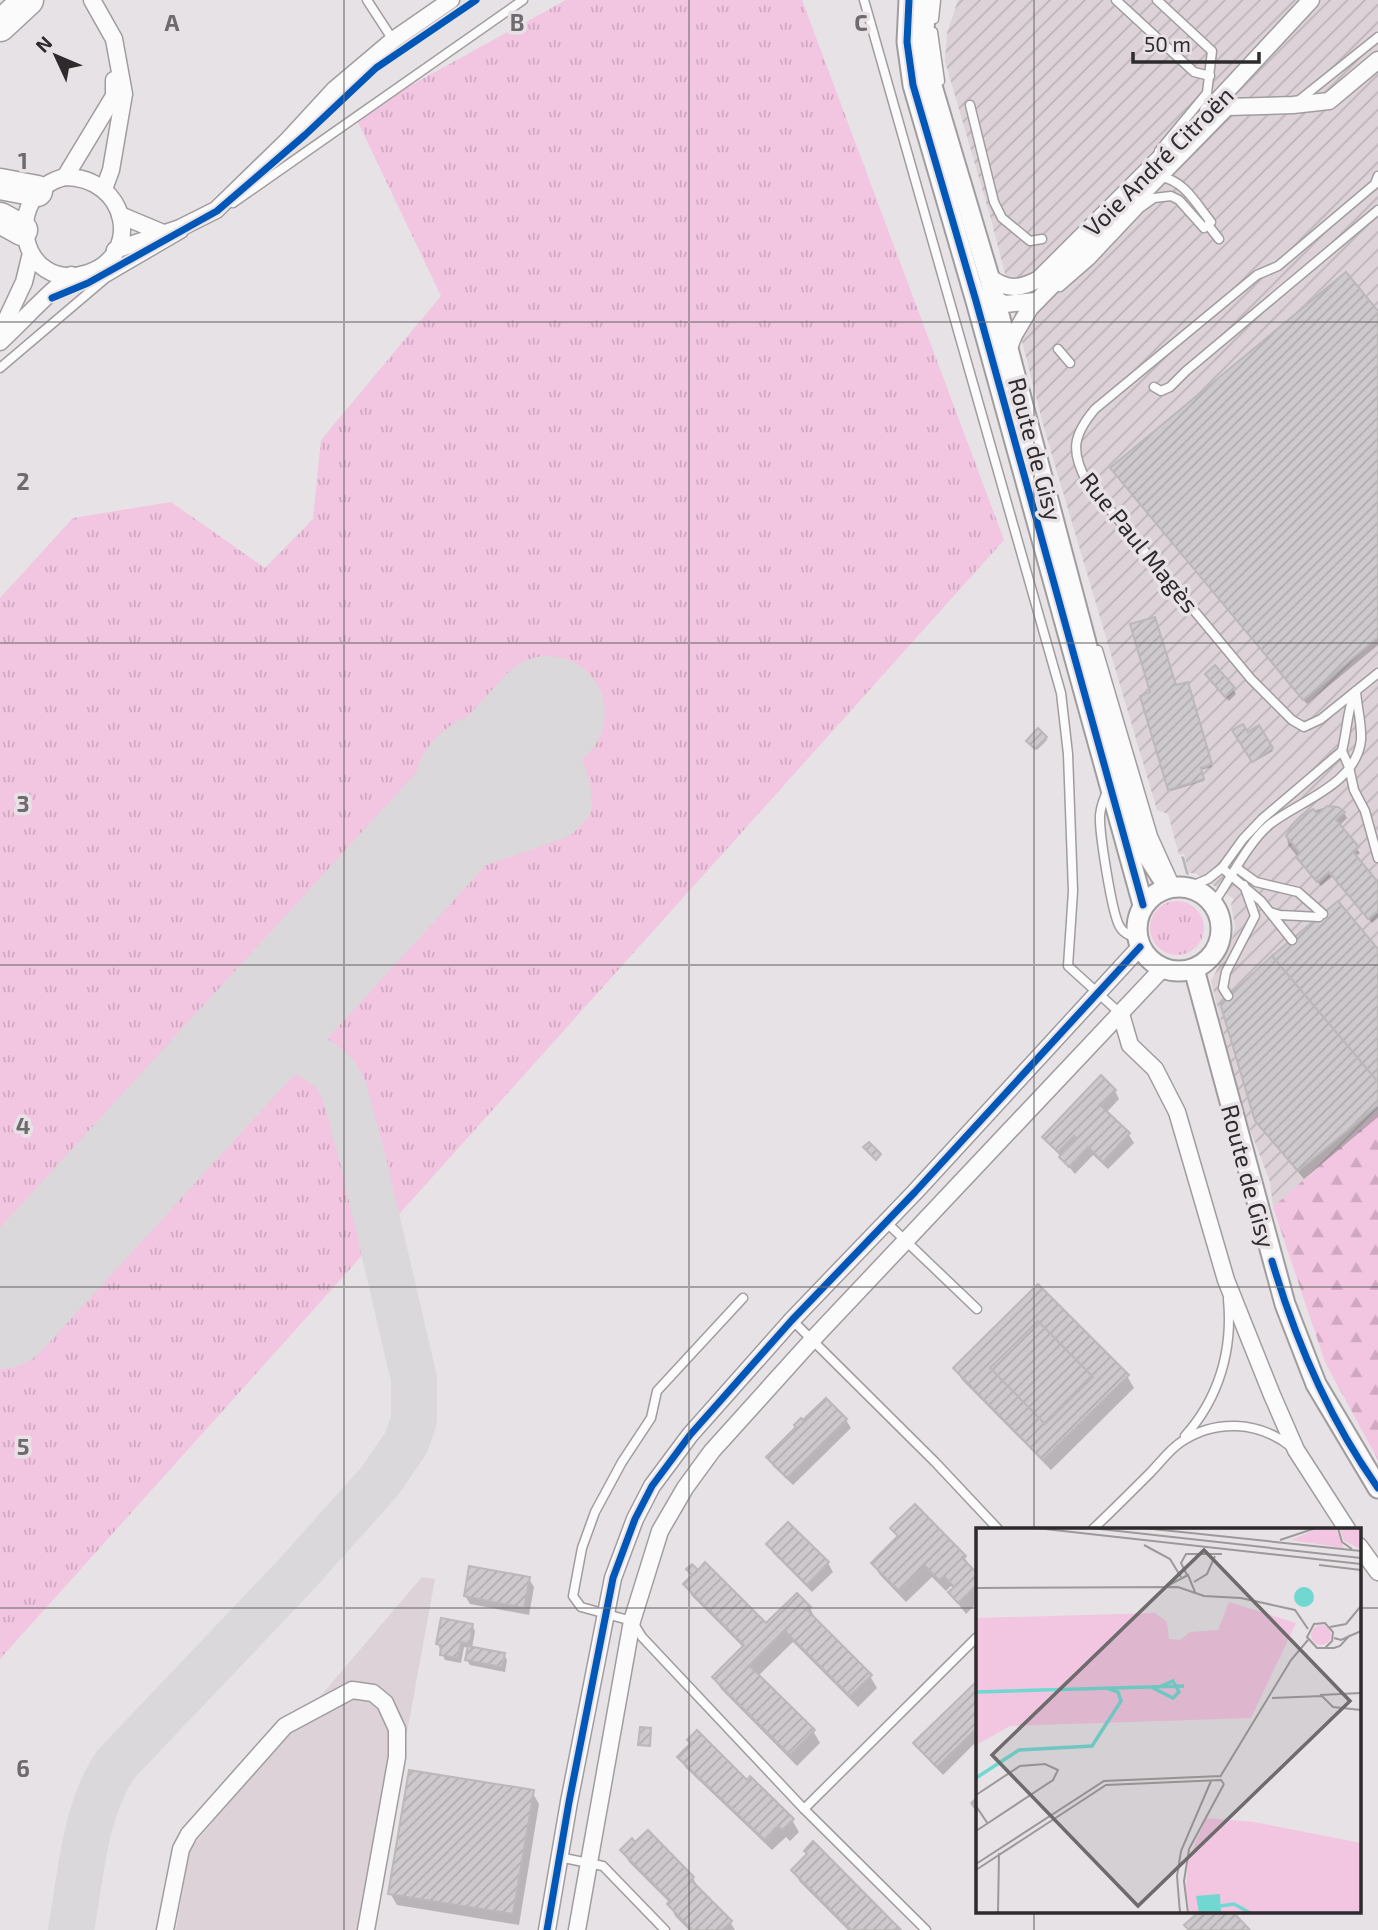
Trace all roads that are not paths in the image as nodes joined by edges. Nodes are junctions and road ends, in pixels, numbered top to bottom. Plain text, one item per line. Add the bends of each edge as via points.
1 (14, 0) edge
2 (28, 0) edge
3 (92, 0) edge
4 (366, 0) edge
5 (451, 0) edge
6 (523, 0) edge
7 (864, 0) edge
8 (909, 0) edge
9 (926, 0) edge
10 (936, 0) edge
11 (1116, 0) edge
12 (1157, 0) edge
13 (1311, 0) edge
14 (0, 11) edge
15 (0, 26) edge
16 (1378, 37) edge
17 (114, 39) junction
18 (393, 40) junction
19 (1378, 60) edge
20 (1210, 76) junction
21 (970, 105) dead end
22 (1293, 106) junction
23 (1150, 174) junction
24 (65, 177) junction
25 (1377, 183) edge
26 (0, 184) edge
27 (104, 189) junction
28 (37, 191) junction
29 (1378, 210) edge
30 (120, 215) junction
31 (1208, 225) junction
32 (163, 233) junction
33 (17, 235) edge
34 (1042, 239) dead end
35 (1219, 239) dead end
36 (115, 250) junction
37 (71, 275) junction
38 (992, 290) junction
39 (1036, 301) junction
40 (0, 334) edge
41 (0, 342) edge
42 (1011, 342) junction
43 (1058, 349) dead end
44 (1070, 363) dead end
45 (0, 368) edge
46 (1154, 387) dead end
47 (1378, 673) edge
48 (1356, 691) junction
49 (1342, 751) junction
50 (1349, 767) junction
51 (1109, 787) junction
52 (1378, 858) edge
53 (1222, 868) junction
54 (1235, 872) junction
55 (1244, 885) junction
56 (1178, 887) junction
57 (1213, 904) junction
58 (1143, 905) junction
59 (1270, 912) junction
60 (1292, 940) dead end
61 (1139, 943) junction
62 (1163, 968) junction
63 (1194, 969) junction
64 (1097, 994) junction
65 (1228, 996) dead end
66 (1121, 1014) junction
67 (887, 1222) junction
68 (907, 1241) junction
69 (1227, 1280) junction
70 (743, 1298) dead end
71 (977, 1309) dead end
72 (792, 1320) junction
73 (813, 1339) junction
74 (1179, 1444) junction
75 (1296, 1450) junction
76 (1378, 1488) edge
77 (997, 1528) edge
78 (1094, 1528) edge
79 (1345, 1528) edge
80 (1360, 1547) edge
81 (1378, 1572) edge
82 (606, 1613) junction
83 (632, 1622) junction
84 (976, 1638) edge
85 (804, 1809) junction
86 (559, 1857) junction
87 (589, 1863) junction
88 (165, 1930) edge
89 (366, 1930) edge
90 (547, 1930) edge
91 (577, 1930) edge
92 (665, 1930) edge
93 (926, 1930) edge

1 - 14 highway
2 - 15 highway
3 - 17 street
4 - 18 lane
5 - 18 street
6 - 45 lane via 218,213 106,278
7 - 64 lane via 1061,693 1073,891 1068,966
8 - 38 street, Route de Gisy via 906,42 913,85
9 - 38 street, Route de Gisy via 926,66
10 - 38 lane via 932,40 938,72
11 - 20 lane via 1194,72
12 - 20 lane via 1213,51
13 - 23 street, Voie André Citroën
16 - 22 lane
17 - 24 street via 114,96
17 - 27 street via 124,94
18 - 32 street via 335,89 216,210
19 - 22 street via 1329,101
20 - 23 lane via 1207,93 1165,142
21 - 34 lane via 1002,218 1030,241
22 - 23 street via 1227,107
23 - 31 lane via 1180,185
23 - 38 street, Voie André Citroën via 1040,279 1024,287
23 - 39 street
24 - 27 street via 93,181
24 - 28 street
25 - 48 lane, Rue Paul Magès via 1095,409 1081,425 1075,453 1087,482 1251,679 1292,720 1304,727
26 - 28 highway
27 - 30 street
28 - 33 street
29 - 46 lane via 1170,387 1161,391
30 - 32 street
30 - 36 street
31 - 35 lane
31 - 39 lane via 1171,196 1154,198 1068,281
32 - 36 street
33 - 37 street via 47,270
33 - 40 street via 24,282
36 - 37 street via 88,273
37 - 41 street
38 - 39 street
38 - 42 street, Route de Gisy
38 - 51 street, Route de Gisy
39 - 42 street
42 - 56 street, Route de Gisy via 1102,708 1148,856
43 - 44 lane
47 - 48 lane
48 - 49 lane via 1347,714
48 - 50 lane via 1361,737
49 - 50 lane
49 - 53 lane via 1262,819
50 - 52 lane
50 - 54 lane via 1320,795 1270,825
51 - 58 street, Route de Gisy
51 - 61 lane via 1100,817 1101,839 1117,920
53 - 54 lane
53 - 56 lane via 1208,879
54 - 55 lane
54 - 57 lane
54 - 59 lane via 1298,892 1321,916
55 - 59 lane
55 - 65 lane via 1255,916 1226,972 1223,988
56 - 57 street via 1201,892
56 - 58 street via 1150,897
57 - 63 street via 1221,927 1219,941 1213,953
58 - 61 street via 1137,919
59 - 60 lane
61 - 62 street via 1153,963
61 - 64 street
62 - 63 street
62 - 66 street
63 - 76 street, Route de Gisy via 1284,1304 1316,1384
64 - 66 lane
64 - 67 street
66 - 68 street
66 - 69 street via 1130,1045 1155,1069 1177,1112
67 - 68 lane
67 - 72 street
68 - 71 lane
68 - 73 street
69 - 74 lane via 1228,1340 1223,1365 1205,1411
69 - 75 street
70 - 82 lane via 657,1391 650,1418 595,1512 573,1596 581,1607
72 - 73 lane
72 - 82 street via 690,1435 652,1486 622,1550
73 - 77 lane
73 - 83 street via 712,1451 685,1488 660,1531
74 - 75 lane via 1219,1426 1240,1426 1275,1434
74 - 78 lane
75 - 79 street
80 - 81 street
82 - 83 lane
82 - 86 street
83 - 85 lane
83 - 87 street
84 - 85 lane
85 - 93 lane
86 - 87 lane
86 - 90 street
87 - 91 street
87 - 92 lane via 603,1866
88 - 89 street via 181,1849 190,1834 285,1726 352,1690 373,1693 386,1703 397,1729 397,1756

